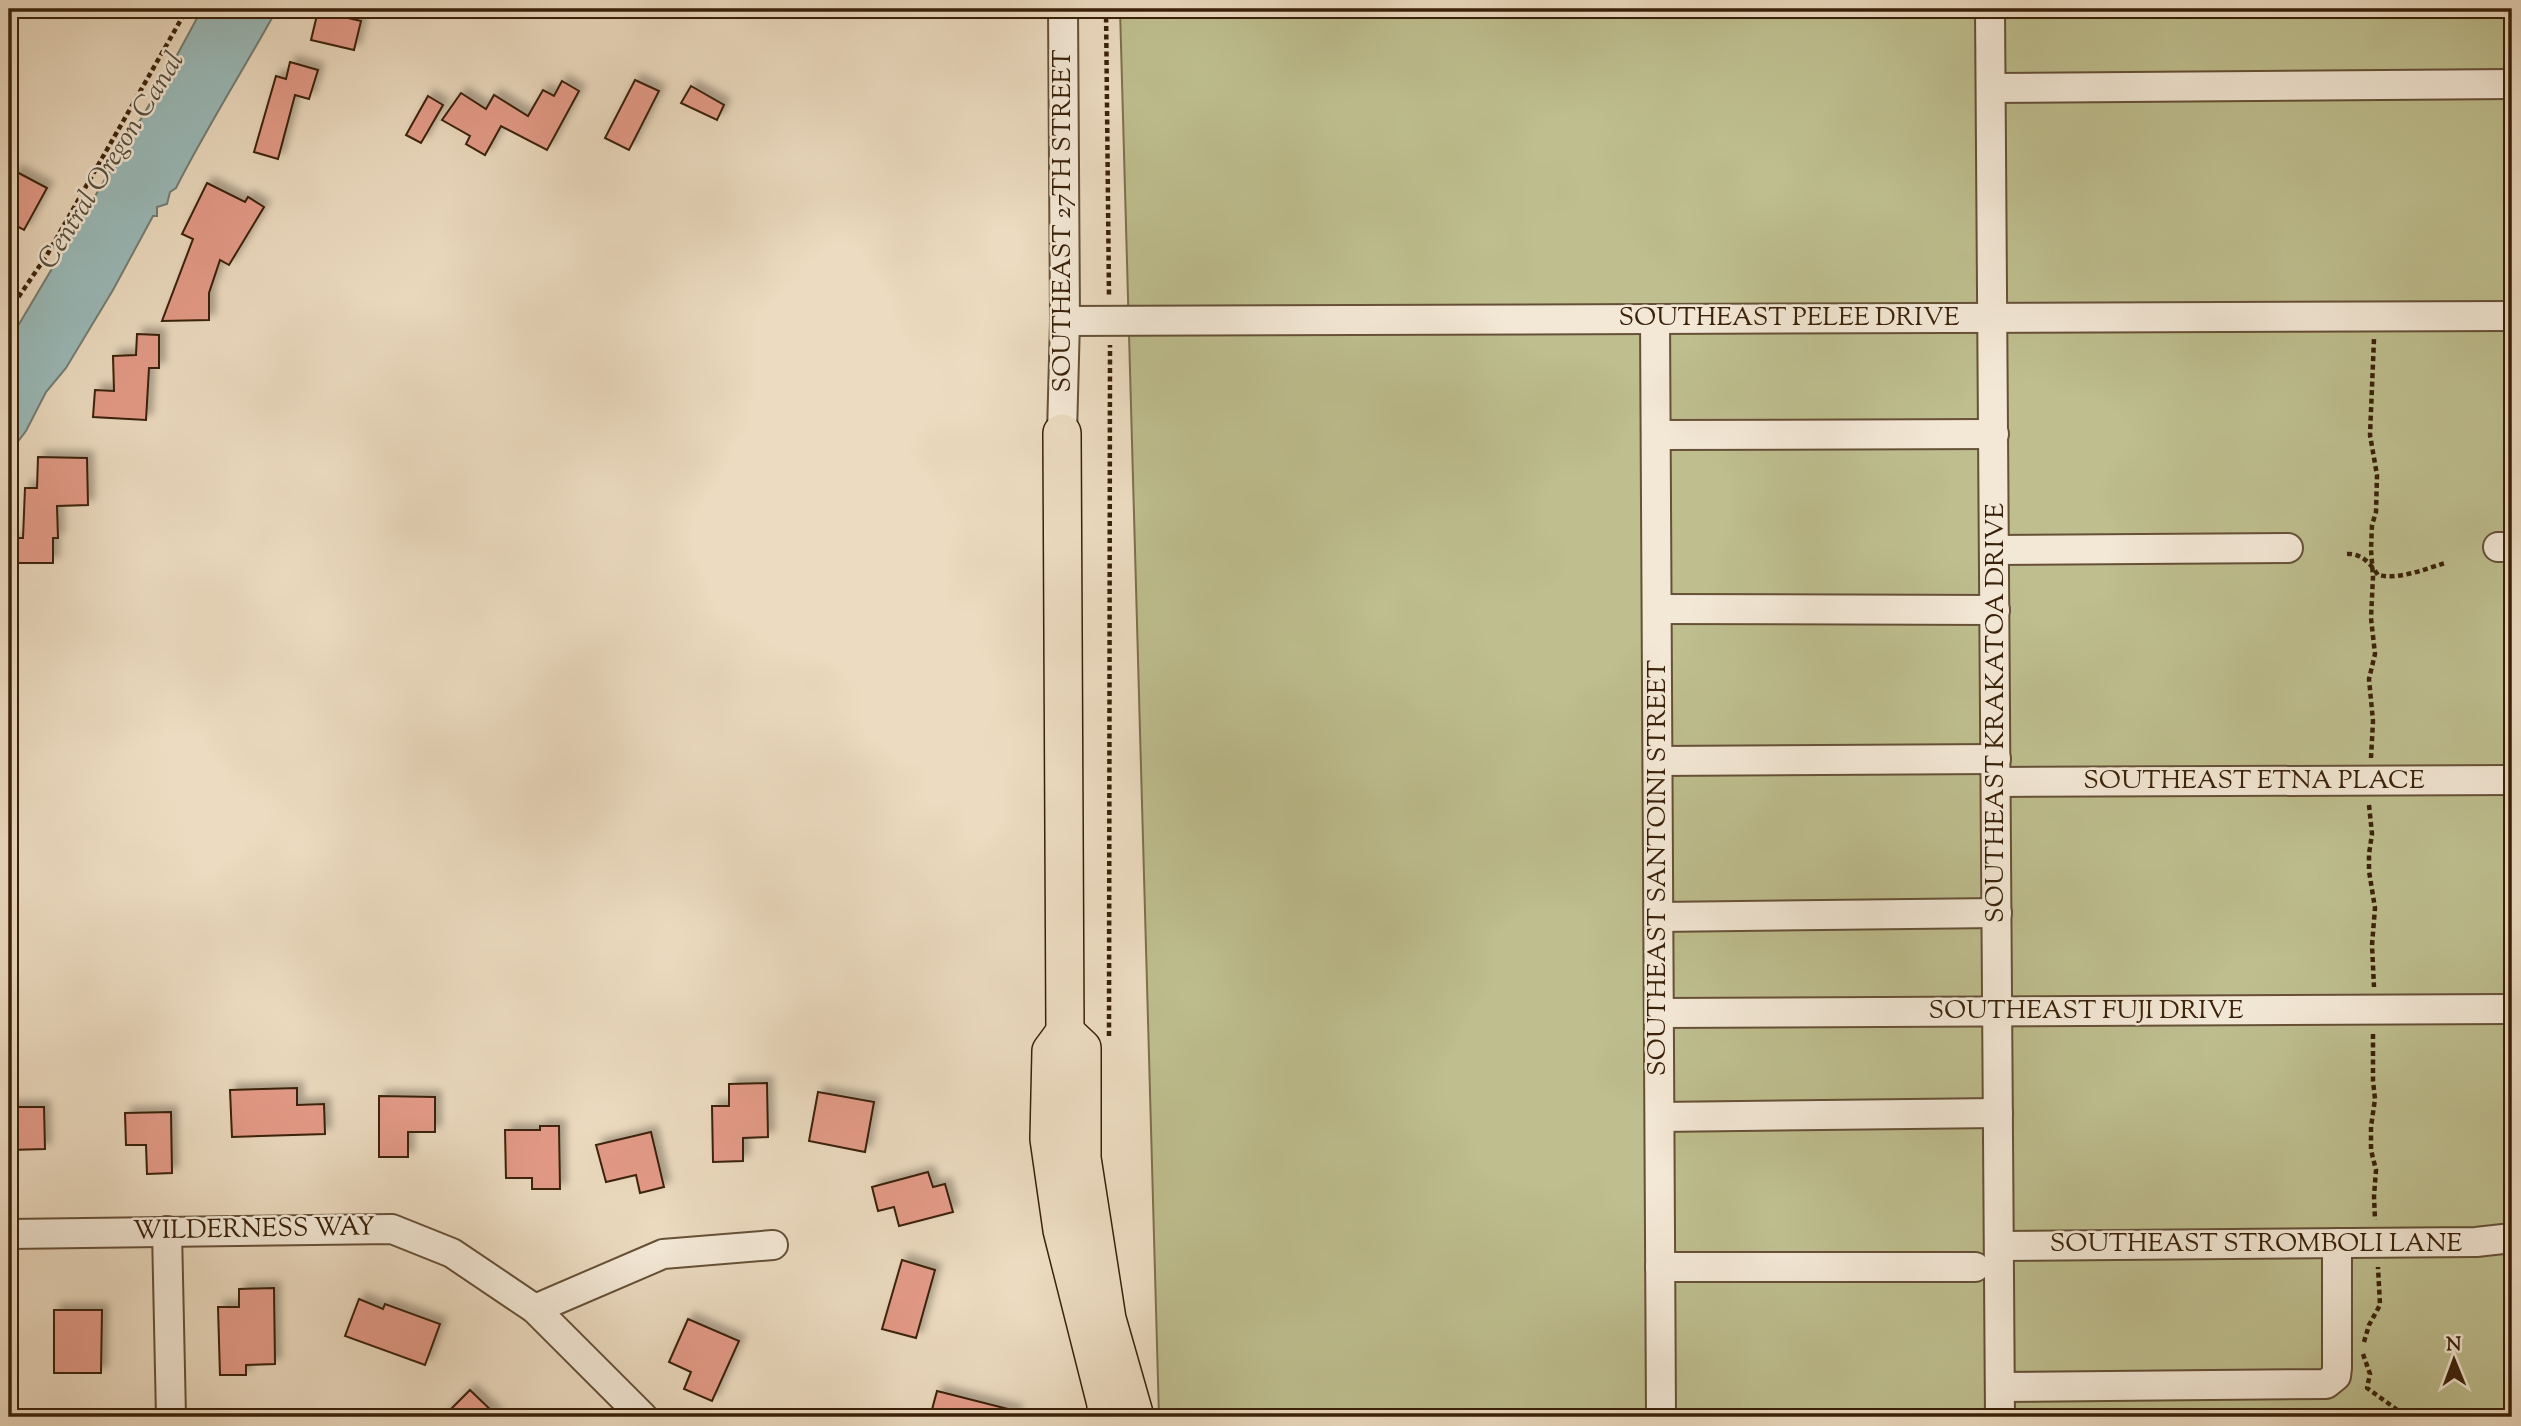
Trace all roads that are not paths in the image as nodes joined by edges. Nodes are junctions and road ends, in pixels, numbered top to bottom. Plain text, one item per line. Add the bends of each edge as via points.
1 (1063, 9) edge
2 (1990, 9) edge
3 (2512, 83) edge
4 (1991, 88) junction
5 (2512, 316) edge
6 (1993, 318) junction
7 (1656, 319) junction
8 (1065, 321) junction
9 (1062, 433) joint
10 (1994, 434) junction
11 (1656, 435) junction
12 (2288, 548) dead end
13 (1995, 550) junction
14 (1657, 610) junction
15 (1995, 610) junction
16 (1658, 761) junction
17 (1996, 771) junction
18 (2512, 780) edge
19 (1997, 913) junction
20 (1658, 917) junction
21 (2512, 1009) edge
22 (1998, 1012) junction
23 (1659, 1013) junction
24 (1065, 1032) junction
25 (1998, 1113) junction
26 (1660, 1117) junction
27 (167, 1231) junction
28 (9, 1234) edge
29 (2512, 1238) edge
30 (2337, 1243) junction
31 (773, 1245) dead end
32 (1999, 1246) junction
33 (1660, 1267) junction
34 (1975, 1267) dead end
35 (536, 1308) junction
36 (2000, 1387) junction
37 (171, 1417) edge
38 (643, 1417) edge
39 (1106, 1417) edge
40 (1135, 1417) edge
41 (1661, 1417) edge
42 (2000, 1417) edge

1 - 8 street, SOUTHEAST 27TH STREET
2 - 4 street, SOUTHEAST KRAKATOA DRIVE
3 - 4 street
4 - 6 street, SOUTHEAST KRAKATOA DRIVE
5 - 6 street, SOUTHEAST PELEE DRIVE
6 - 7 street, SOUTHEAST PELEE DRIVE
6 - 10 street, SOUTHEAST KRAKATOA DRIVE
7 - 8 street, SOUTHEAST PELEE DRIVE
7 - 11 street, SOUTHEAST SANTOINI STREET
8 - 9 street, SOUTHEAST 27TH STREET
9 - 24 main road
10 - 11 street
10 - 13 street, SOUTHEAST KRAKATOA DRIVE
11 - 14 street, SOUTHEAST SANTOINI STREET
12 - 13 street
13 - 15 street, SOUTHEAST KRAKATOA DRIVE
14 - 15 street
14 - 16 street, SOUTHEAST SANTOINI STREET
15 - 17 street, SOUTHEAST KRAKATOA DRIVE
16 - 17 street, SOUTHEAST ETNA PLACE
16 - 20 street, SOUTHEAST SANTOINI STREET
17 - 18 street, SOUTHEAST ETNA PLACE
17 - 19 street, SOUTHEAST KRAKATOA DRIVE
19 - 20 street
19 - 22 street, SOUTHEAST KRAKATOA DRIVE
20 - 23 street, SOUTHEAST SANTOINI STREET
21 - 22 street, SOUTHEAST FUJI DRIVE
22 - 23 street, SOUTHEAST FUJI DRIVE
22 - 25 street, SOUTHEAST KRAKATOA DRIVE
23 - 26 street, SOUTHEAST SANTOINI STREET
24 - 39 main road via 1051,1051 1049,1139 1062,1230
24 - 40 main road via 1082,1048 1082,1158 1107,1319
25 - 26 street
25 - 32 street, SOUTHEAST KRAKATOA DRIVE
26 - 33 street, SOUTHEAST SANTOINI STREET
27 - 28 street, WILDERNESS WAY
27 - 35 street, WILDERNESS WAY via 392,1229 452,1253
27 - 37 street
29 - 30 street, SOUTHEAST STROMBOLI LANE
30 - 32 street, SOUTHEAST STROMBOLI LANE
30 - 36 street via 2337,1368 2336,1376 2326,1384
31 - 35 street via 663,1254
32 - 36 street, SOUTHEAST KRAKATOA DRIVE
33 - 34 street
33 - 41 street, SOUTHEAST SANTOINI STREET
35 - 38 street, WILDERNESS WAY
36 - 42 street, SOUTHEAST KRAKATOA DRIVE

